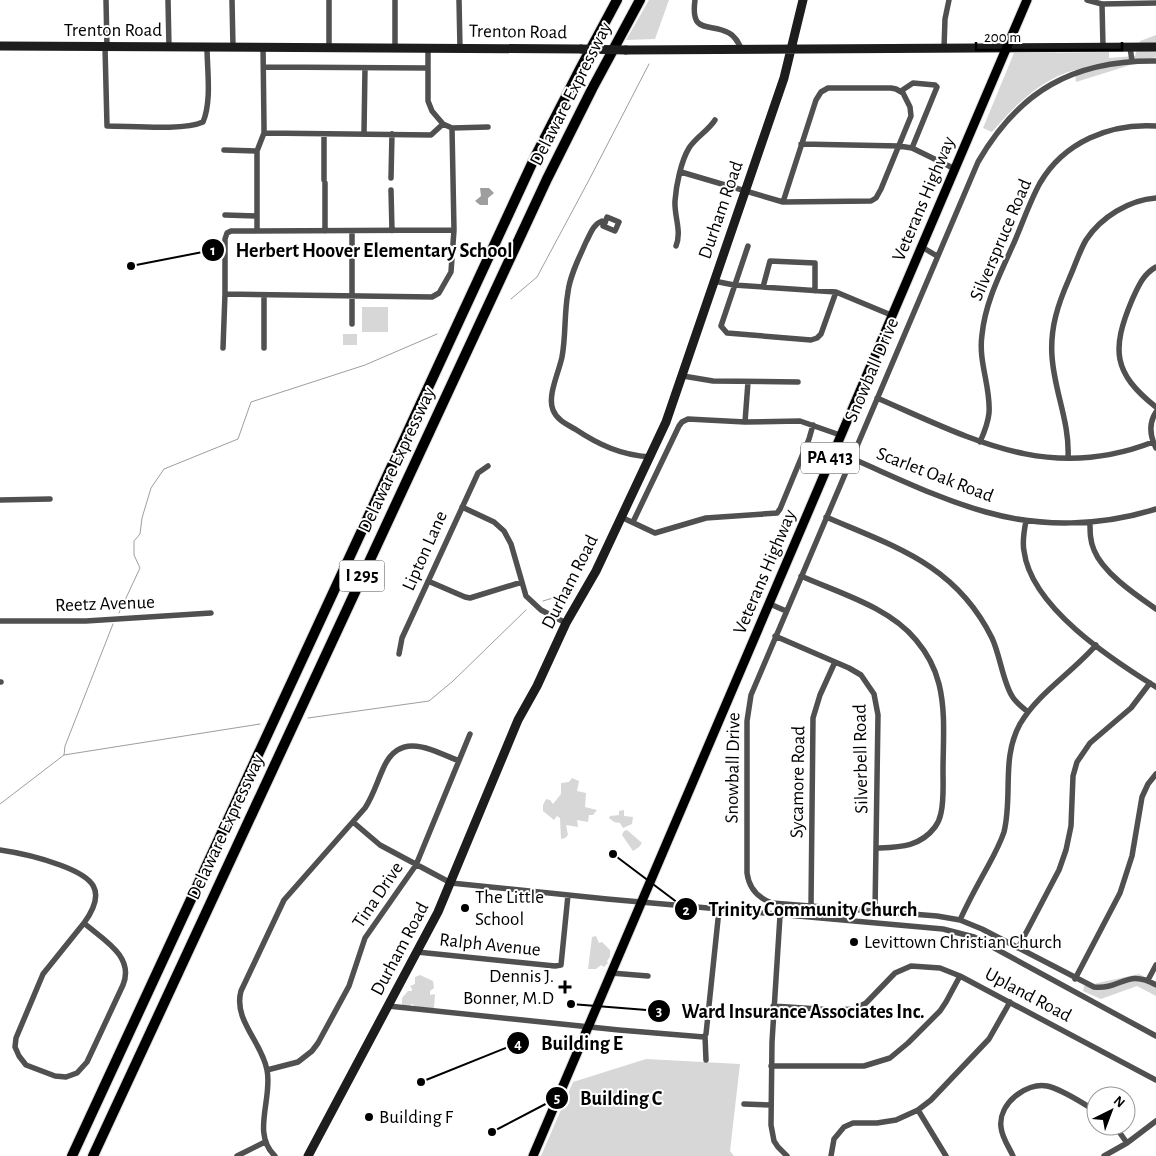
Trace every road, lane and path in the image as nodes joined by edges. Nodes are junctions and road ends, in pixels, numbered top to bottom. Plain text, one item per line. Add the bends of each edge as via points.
1 (106, 0) edge
2 (168, 0) edge
3 (232, 0) edge
4 (329, 0) edge
5 (395, 0) edge
6 (459, 0) edge
7 (617, 0) edge
8 (640, 0) edge
9 (695, 0) edge
10 (803, 0) edge
11 (949, 0) edge
12 (1027, 0) edge
13 (1087, 0) edge
14 (1130, 2) edge
15 (1156, 3) edge
16 (1102, 4) junction
17 (0, 46) edge
18 (263, 46) junction
19 (106, 47) junction
20 (168, 47) junction
21 (207, 47) junction
22 (233, 47) junction
23 (329, 47) junction
24 (395, 47) junction
25 (1103, 47) junction
26 (1130, 47) junction
27 (1156, 47) edge
28 (428, 48) junction
29 (460, 48) junction
30 (741, 48) junction
31 (792, 48) junction
32 (944, 48) junction
33 (1007, 48) junction
34 (1132, 61) junction
35 (1156, 61) edge
36 (264, 67) junction
37 (365, 68) junction
38 (428, 68) junction
39 (901, 91) junction
40 (714, 120) dead end
41 (443, 124) junction
42 (1156, 126) edge
43 (488, 127) dead end
44 (452, 128) junction
45 (264, 133) junction
46 (364, 133) junction
47 (324, 134) junction
48 (392, 134) junction
49 (801, 144) junction
50 (899, 146) junction
51 (912, 148) junction
52 (224, 150) dead end
53 (257, 151) junction
54 (955, 169) junction
55 (681, 172) junction
56 (391, 178) dead end
57 (391, 190) dead end
58 (745, 190) junction
59 (1156, 198) edge
60 (782, 202) junction
61 (225, 215) dead end
62 (257, 216) junction
63 (605, 223) dead end
64 (454, 230) junction
65 (257, 231) junction
66 (325, 231) junction
67 (352, 231) junction
68 (392, 231) junction
69 (676, 246) dead end
70 (748, 246) dead end
71 (922, 248) junction
72 (938, 256) junction
73 (1156, 267) edge
74 (714, 281) junction
75 (734, 285) junction
76 (763, 287) junction
77 (815, 291) junction
78 (836, 292) junction
79 (226, 294) junction
80 (264, 296) junction
81 (352, 296) junction
82 (892, 315) junction
83 (352, 324) dead end
84 (223, 348) dead end
85 (264, 348) dead end
86 (683, 376) junction
87 (748, 382) junction
88 (798, 382) dead end
89 (877, 398) junction
90 (1156, 407) edge
91 (1156, 412) edge
92 (745, 422) junction
93 (813, 425) junction
94 (840, 435) junction
95 (980, 442) junction
96 (1153, 442) junction
97 (1156, 448) edge
98 (650, 457) junction
99 (851, 458) junction
100 (1068, 458) junction
101 (488, 466) dead end
102 (50, 499) dead end
103 (0, 500) edge
104 (462, 507) junction
105 (1156, 509) edge
106 (621, 517) junction
107 (826, 517) junction
108 (1026, 521) junction
109 (633, 522) junction
110 (1090, 522) junction
111 (801, 576) junction
112 (428, 581) junction
113 (522, 582) junction
114 (770, 604) junction
115 (1155, 607) edge
116 (786, 611) junction
117 (211, 613) dead end
118 (0, 621) edge
119 (566, 623) junction
120 (775, 636) junction
121 (1096, 645) junction
122 (400, 654) dead end
123 (835, 662) junction
124 (1153, 685) edge
125 (1028, 712) junction
126 (470, 734) dead end
127 (459, 761) junction
128 (1156, 774) edge
129 (353, 822) junction
130 (877, 848) junction
131 (0, 850) edge
132 (416, 865) junction
133 (451, 882) junction
134 (568, 895) junction
135 (642, 902) junction
136 (811, 907) junction
137 (719, 910) junction
138 (876, 912) junction
139 (780, 916) junction
140 (960, 920) junction
141 (84, 923) junction
142 (1018, 948) junction
143 (417, 952) junction
144 (1156, 965) edge
145 (611, 973) junction
146 (648, 976) dead end
147 (960, 976) junction
148 (1075, 979) junction
149 (1148, 980) junction
150 (1156, 985) edge
151 (1010, 1002) junction
152 (388, 1006) junction
153 (773, 1006) junction
154 (588, 1027) junction
155 (705, 1036) junction
156 (1156, 1036) edge
157 (706, 1060) dead end
158 (771, 1066) junction
159 (267, 1070) junction
160 (1156, 1080) edge
161 (744, 1104) dead end
162 (771, 1105) junction
163 (1086, 1106) edge
164 (918, 1110) junction
165 (1156, 1122) edge
166 (1122, 1136) edge
167 (265, 1142) junction
168 (1127, 1143) junction
169 (72, 1156) edge
170 (93, 1156) edge
171 (237, 1156) edge
172 (275, 1156) edge
173 (308, 1156) edge
174 (533, 1156) edge
175 (787, 1156) edge
176 (831, 1156) edge
177 (946, 1156) edge
178 (1013, 1156) edge
179 (1104, 1156) edge

1 - 19 street
2 - 20 street
3 - 22 street
4 - 23 street
5 - 24 street
6 - 29 street
7 - 169 highway, Delaware Expressway / I 295 via 523,183
8 - 170 highway, Delaware Expressway / I 295 via 547,179
9 - 30 street via 698,22 704,27 729,33
10 - 31 main road, Durham Road
11 - 32 street
12 - 33 main road, Veterans Highway / PA 413
13 - 16 street
14 - 15 street
14 - 16 street
16 - 25 street
17 - 19 main road, Trenton Road
18 - 22 main road, Trenton Road
18 - 23 main road, Trenton Road
18 - 36 street
19 - 20 main road, Trenton Road
19 - 21 street via 107,126 178,127 195,126 206,114
20 - 21 main road, Trenton Road
21 - 22 main road, Trenton Road
23 - 24 main road, Trenton Road
24 - 28 main road, Trenton Road
25 - 26 main road, Trenton Road
25 - 33 main road, Trenton Road
26 - 27 main road, Trenton Road
26 - 34 street
28 - 29 main road, Trenton Road
28 - 38 street
29 - 30 main road, Trenton Road, bridge
30 - 31 main road, Trenton Road
31 - 32 main road, Trenton Road
31 - 58 main road, Durham Road
32 - 33 main road, Trenton Road
33 - 54 main road, Veterans Highway / PA 413
34 - 35 street, Snowball Drive
34 - 72 street, Snowball Drive via 1104,64 1076,73 1036,94 1013,114 990,141 978,162
36 - 37 street
36 - 45 street
37 - 38 street
37 - 46 street
38 - 41 street via 429,107
39 - 49 street via 891,88 824,90 816,100
39 - 50 street via 911,113
39 - 51 street via 913,83 937,87
40 - 55 street via 689,148
41 - 44 street
41 - 48 street via 431,135
42 - 95 street, Silverspruce Road via 1126,126 1084,140 1061,158 1038,186 993,292 981,336 989,408 988,424
43 - 44 street
44 - 64 street
45 - 47 street
45 - 53 street
46 - 47 street
46 - 48 street
47 - 66 street
48 - 56 street
49 - 50 street
49 - 60 street
50 - 51 street
50 - 60 street via 878,195 871,201
51 - 54 street
52 - 53 street
53 - 62 street
54 - 71 main road, Veterans Highway / PA 413
55 - 58 street
55 - 69 street via 675,199 679,232
57 - 68 street
58 - 60 street
58 - 74 main road, Durham Road
59 - 100 street via 1123,207 1098,225 1080,251 1058,307 1052,332 1052,356 1066,424
61 - 62 street
62 - 65 street
63 - 98 street via 600,222 594,228 571,278 567,294 566,336 551,402 560,420 591,440 613,450
64 - 68 street
64 - 81 street via 451,272 439,292 432,297
65 - 66 street
65 - 79 street via 227,233
66 - 67 street
67 - 68 street
67 - 81 street
70 - 75 street
71 - 72 street
71 - 82 main road, Veterans Highway / PA 413
72 - 89 street, Snowball Drive
73 - 90 street via 1143,277 1129,308 1120,333 1119,353 1122,369 1130,383
74 - 75 street
74 - 86 main road, Durham Road
75 - 76 street
75 - 78 street via 721,326 726,333 812,340 821,334
76 - 77 street
76 - 77 street via 770,261 815,263
77 - 78 street
78 - 82 street
79 - 80 street
79 - 84 street
80 - 81 street
80 - 85 street
81 - 83 street
82 - 94 main road, Veterans Highway / PA 413
86 - 87 street
86 - 98 main road, Durham Road
87 - 88 street
87 - 92 street
89 - 95 street
89 - 99 street, Snowball Drive
91 - 96 street via 1150,432
92 - 93 street
92 - 109 street via 688,419 682,422
93 - 94 street
93 - 109 street via 777,513 706,518 655,533
94 - 114 main road, Veterans Highway / PA 413
95 - 100 street via 1018,454
96 - 97 street
96 - 100 street via 1102,456
98 - 106 main road, Durham Road
99 - 107 street, Snowball Drive
99 - 108 street, Scarlet Oak Road via 956,503
101 - 104 street, Lipton Lane via 478,473
102 - 103 street
104 - 112 street, Lipton Lane
104 - 113 street via 504,530
105 - 110 street, Scarlet Oak Road via 1124,518
106 - 109 street
106 - 119 main road, Durham Road via 596,571
107 - 111 street, Snowball Drive
107 - 125 street via 912,554 954,585 975,610 992,639 1012,698
108 - 110 street, Scarlet Oak Road
108 - 121 street via 1024,551 1033,579 1054,608
110 - 115 street via 1091,542 1103,565 1126,587
111 - 116 street, Snowball Drive
111 - 130 street via 873,607 902,626 928,656 939,684 943,707 940,817 926,837 912,845
112 - 113 street via 470,598
112 - 122 street, Lipton Lane via 402,638
113 - 119 street via 531,601
114 - 116 street
114 - 135 main road, Veterans Highway / PA 413
116 - 120 street, Snowball Drive
117 - 118 street, Reetz Avenue
119 - 133 main road, Durham Road via 518,720
120 - 123 street, Silverbell Road
120 - 136 street, Snowball Drive via 749,702 747,878 756,893 766,901
121 - 124 street
121 - 125 street
123 - 130 street, Silverbell Road via 861,675 871,688 877,705
123 - 136 street, Sycamore Road via 813,718
124 - 142 street via 1090,743 1076,762 1066,850 1059,870
125 - 140 street via 1010,752 1007,810 1001,839
126 - 127 street, Tina Drive
127 - 129 street via 418,746 400,749 387,760 370,800
127 - 132 street, Tina Drive
128 - 148 street via 1142,797 1132,856 1120,893
129 - 132 street via 380,845
129 - 159 street via 281,904 240,991 242,1018 259,1046
130 - 138 street, Silverbell Road
131 - 141 street via 47,860 85,876 92,884 96,899 92,913
132 - 133 street
132 - 159 street, Tina Drive via 365,938 349,986 316,1046 298,1062
133 - 134 street
133 - 143 main road, Durham Road
134 - 135 street
134 - 143 street, Ralph Avenue via 561,965
135 - 137 street
135 - 145 main road, Veterans Highway / PA 413
136 - 138 street, Snowball Drive
137 - 139 street
137 - 155 street
138 - 140 street, Snowball Drive
139 - 153 street
139 - 156 street via 964,933
140 - 142 street, Snowball Drive
141 - 141 street via 42,974 16,1038 17,1052 23,1062 60,1077 71,1076 85,1066 126,976 125,964 119,953
142 - 148 street, Snowball Drive
143 - 152 main road, Durham Road
144 - 149 street
145 - 146 street
145 - 154 main road, Veterans Highway / PA 413
147 - 151 street, Upland Road
147 - 153 street, Upland Road via 940,968 911,966 895,973 855,1009
147 - 158 street via 940,1011 890,1058 864,1066
148 - 149 street, Snowball Drive via 1094,988 1129,978
149 - 150 street
151 - 160 street, Upland Road
151 - 164 street via 989,1039
152 - 154 street
152 - 173 main road, Durham Road
153 - 158 street
154 - 155 street
154 - 174 main road, Veterans Highway / PA 413
155 - 157 street
158 - 162 street
159 - 167 street via 269,1089 264,1121
161 - 162 street
162 - 175 street via 772,1136
163 - 178 street via 1051,1087 1035,1085 1023,1090 1008,1105 1000,1123
164 - 176 street via 889,1121 844,1127 834,1139
164 - 177 street
165 - 168 street
166 - 168 street
167 - 171 street
167 - 172 street
168 - 179 street

